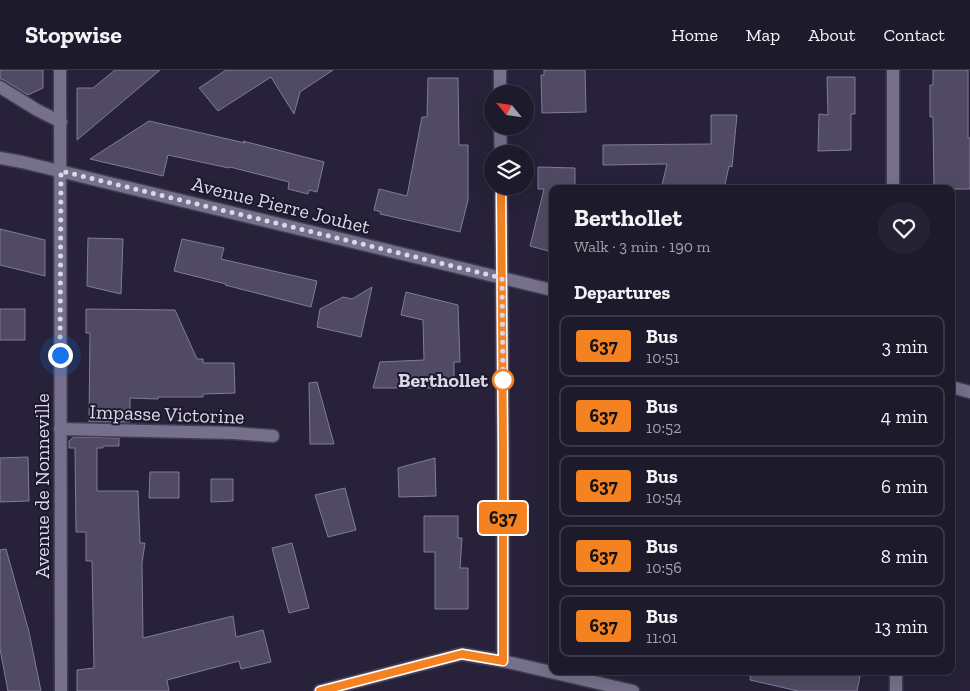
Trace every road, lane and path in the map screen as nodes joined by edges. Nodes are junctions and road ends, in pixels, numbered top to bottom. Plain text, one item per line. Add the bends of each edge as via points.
1 (60, 70) edge
2 (500, 70) edge
3 (893, 70) edge
4 (500, 85) edge
5 (0, 87) edge
6 (61, 122) junction
7 (0, 158) edge
8 (61, 171) junction
9 (893, 185) edge
10 (501, 195) edge
11 (502, 278) junction
12 (549, 289) edge
13 (955, 388) edge
14 (970, 392) edge
15 (60, 430) junction
16 (273, 436) dead end
17 (503, 661) junction
18 (549, 672) edge
19 (564, 675) edge
20 (896, 675) edge
21 (61, 691) edge
22 (320, 691) edge
23 (633, 691) edge
24 (896, 691) edge

1 - 6 street, Avenue de Nonneville
2 - 4 street
3 - 9 street
5 - 6 street
6 - 8 street, Avenue de Nonneville
7 - 8 street, Avenue Pierre Jouhet
8 - 11 street, Avenue Pierre Jouhet
8 - 15 street, Avenue de Nonneville
10 - 11 street
11 - 12 street, Avenue Pierre Jouhet
11 - 17 street
13 - 14 street
15 - 16 street, Impasse Victorine
15 - 21 street, Avenue de Nonneville
17 - 18 street
17 - 22 street via 462,654
19 - 23 street
20 - 24 street

